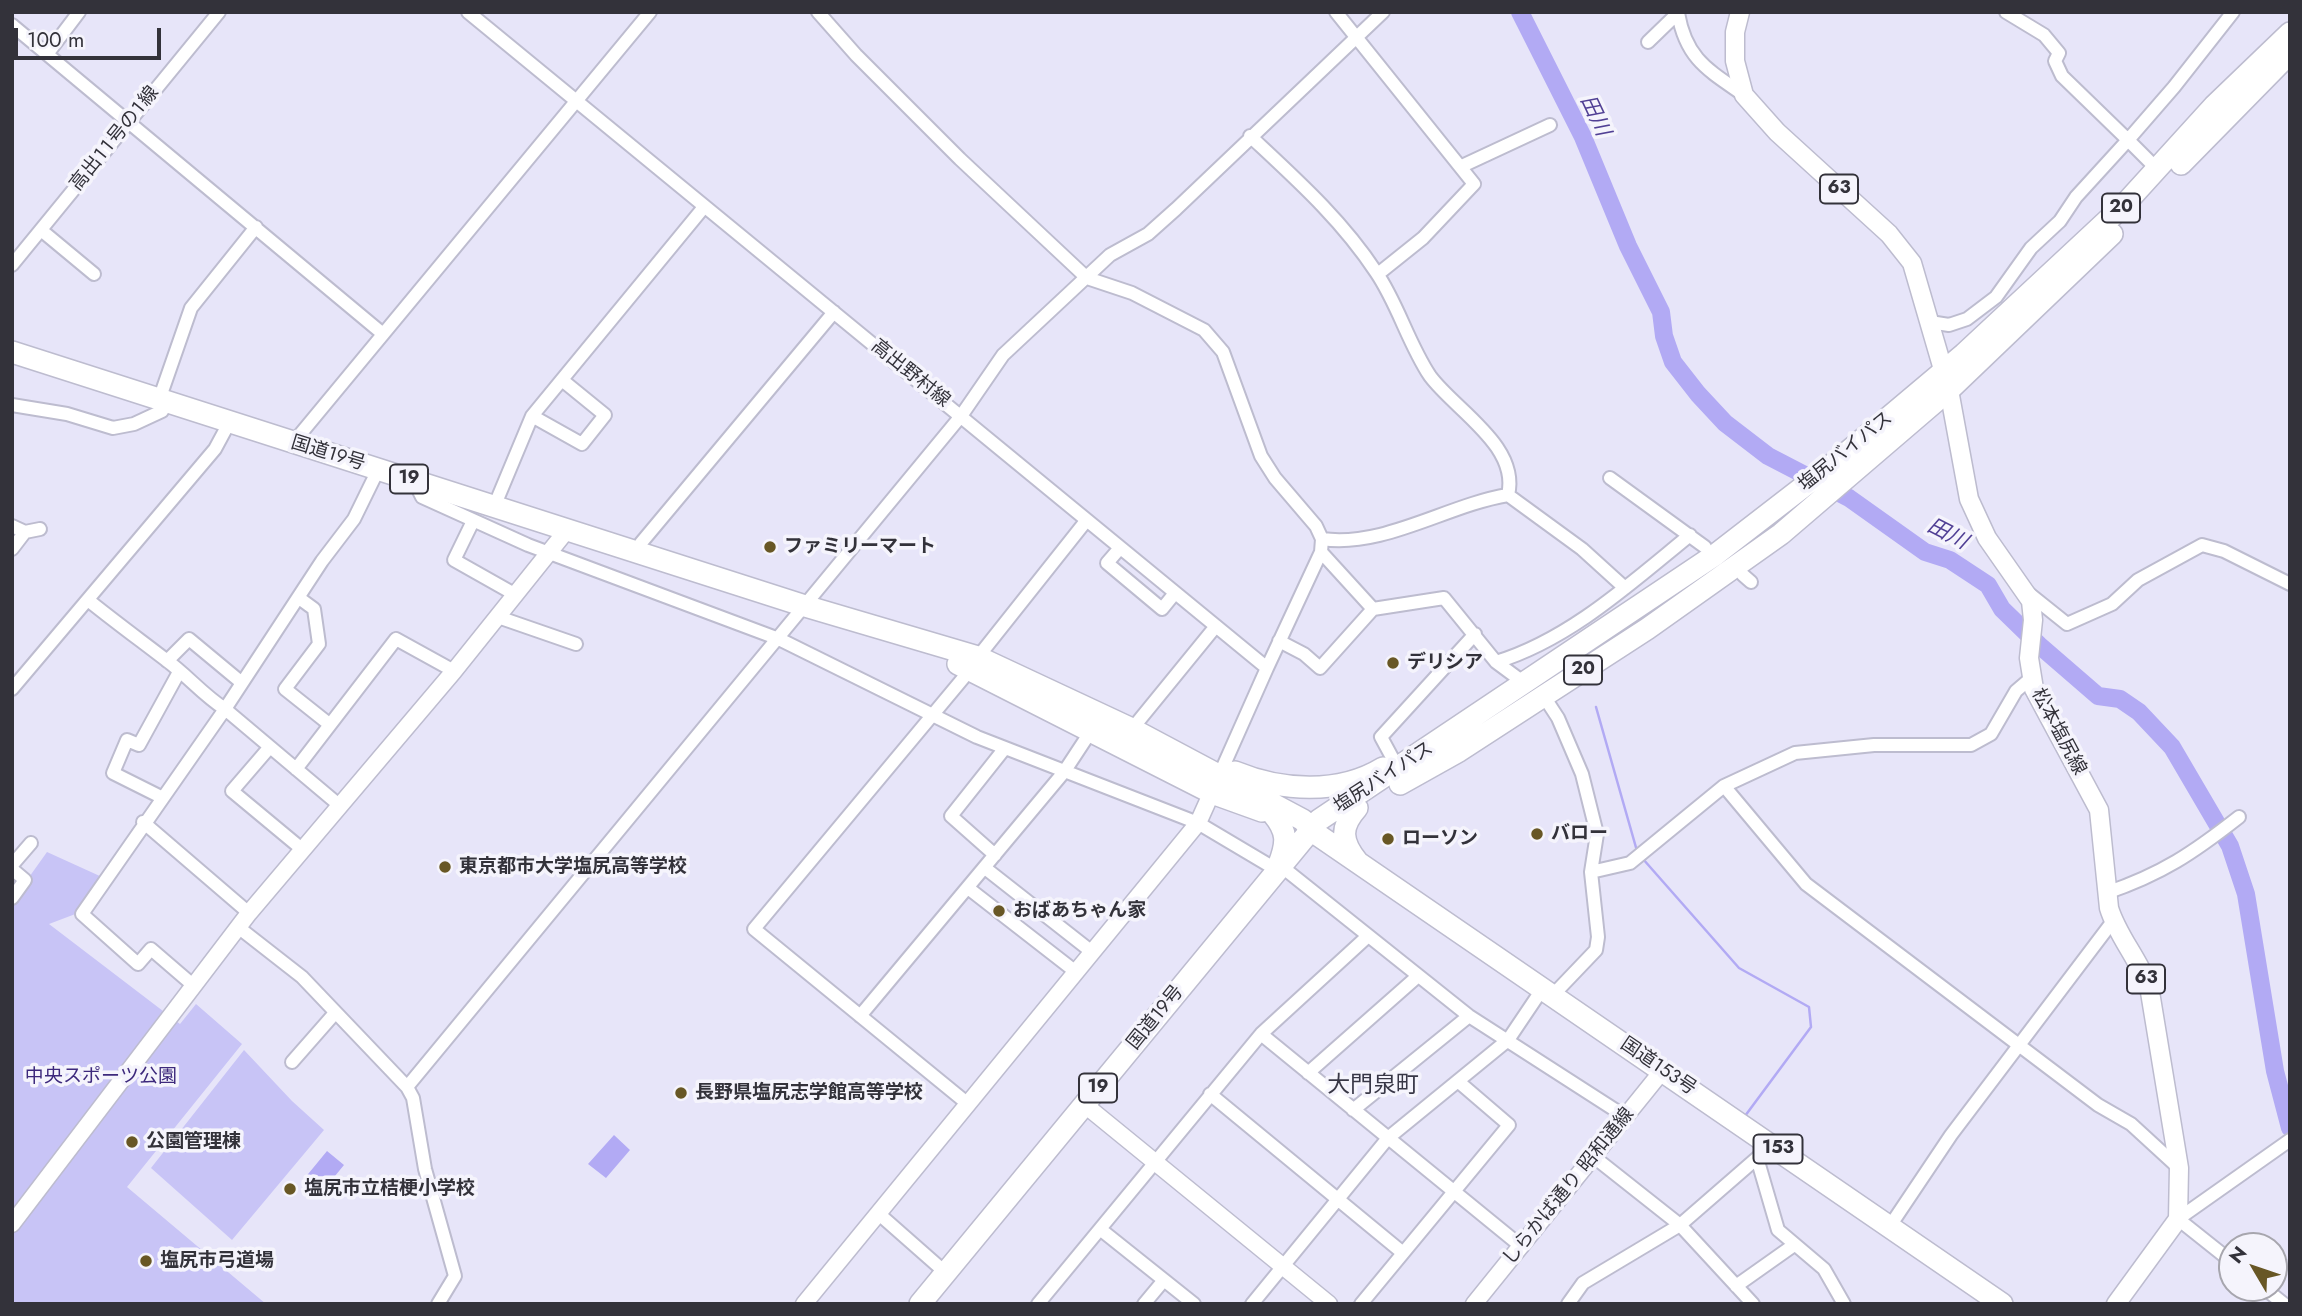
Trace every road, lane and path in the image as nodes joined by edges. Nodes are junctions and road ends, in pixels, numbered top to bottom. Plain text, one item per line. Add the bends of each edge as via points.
1 (79, 12) edge
2 (219, 12) edge
3 (468, 12) edge
4 (650, 12) edge
5 (818, 12) edge
6 (1336, 12) edge
7 (1383, 12) edge
8 (1740, 12) edge
9 (2006, 12) edge
10 (2233, 12) edge
11 (1678, 13) edge
12 (12, 25) edge
13 (2290, 33) edge
14 (1357, 36) junction
15 (1648, 42) dead end
16 (48, 52) junction
17 (2290, 53) edge
18 (1744, 95) junction
19 (576, 101) junction
20 (130, 120) junction
21 (1550, 125) dead end
22 (1250, 136) junction
23 (2128, 140) junction
24 (1462, 166) junction
25 (2158, 170) junction
26 (704, 207) junction
27 (256, 227) junction
28 (41, 230) junction
29 (12, 265) edge
30 (94, 274) dead end
31 (1378, 274) junction
32 (1087, 278) junction
33 (835, 312) junction
34 (1930, 322) junction
35 (383, 334) junction
36 (12, 352) edge
37 (562, 380) junction
38 (1946, 381) junction
39 (163, 401) junction
40 (12, 405) edge
41 (531, 416) junction
42 (961, 416) junction
43 (229, 423) junction
44 (293, 443) junction
45 (378, 470) junction
46 (1610, 478) dead end
47 (419, 482) junction
48 (1508, 495) junction
49 (494, 507) junction
50 (1086, 521) junction
51 (473, 522) junction
52 (12, 526) edge
53 (40, 529) dead end
54 (567, 530) junction
55 (25, 532) junction
56 (1690, 535) junction
57 (1321, 545) junction
58 (1705, 547) dead end
59 (12, 548) edge
60 (1120, 548) junction
61 (638, 552) junction
62 (550, 553) junction
63 (2290, 584) edge
64 (1625, 588) junction
65 (2027, 592) junction
66 (1175, 593) junction
67 (516, 595) junction
68 (299, 598) junction
69 (88, 600) junction
70 (805, 606) junction
71 (1373, 609) junction
72 (498, 617) junction
73 (1216, 626) junction
74 (1475, 634) junction
75 (779, 639) junction
76 (1279, 641) junction
77 (576, 644) dead end
78 (167, 660) junction
79 (1496, 662) junction
80 (974, 663) junction
81 (1267, 668) junction
82 (454, 671) junction
83 (179, 672) junction
84 (2030, 679) junction
85 (242, 683) junction
86 (1516, 686) junction
87 (12, 689) edge
88 (1543, 695) junction
89 (225, 709) junction
90 (931, 714) junction
91 (1097, 723) junction
92 (329, 724) junction
93 (1127, 738) junction
94 (270, 748) junction
95 (1005, 748) junction
96 (1394, 761) junction
97 (296, 769) junction
98 (1064, 772) junction
99 (1218, 779) junction
100 (1724, 786) junction
101 (161, 797) junction
102 (339, 805) junction
103 (1357, 808) junction
104 (1273, 814) junction
105 (2236, 819) dead end
106 (143, 822) junction
107 (1198, 823) junction
108 (1312, 831) junction
109 (31, 843) dead end
110 (303, 850) junction
111 (995, 855) junction
112 (1358, 862) junction
113 (12, 867) edge
114 (985, 868) junction
115 (1275, 868) junction
116 (1591, 872) junction
117 (968, 888) junction
118 (2106, 893) junction
119 (12, 898) edge
120 (249, 913) junction
121 (2113, 921) junction
122 (238, 928) junction
123 (1368, 936) junction
124 (1092, 952) junction
125 (1076, 972) junction
126 (1418, 976) junction
127 (194, 985) junction
128 (1548, 992) junction
129 (335, 1013) junction
130 (860, 1016) junction
131 (1469, 1016) junction
132 (1261, 1034) junction
133 (1508, 1040) junction
134 (2018, 1045) junction
135 (292, 1062) dead end
136 (1663, 1070) junction
137 (1308, 1073) junction
138 (1460, 1083) junction
139 (407, 1087) junction
140 (1210, 1094) junction
141 (968, 1104) junction
142 (1085, 1105) junction
143 (1353, 1110) junction
144 (1626, 1117) junction
145 (1388, 1139) junction
146 (2290, 1140) edge
147 (1764, 1151) junction
148 (1594, 1157) junction
149 (1154, 1161) junction
150 (2179, 1168) junction
151 (1453, 1192) junction
152 (1339, 1200) junction
153 (879, 1214) junction
154 (2178, 1219) junction
155 (12, 1224) edge
156 (1680, 1225) junction
157 (1890, 1226) junction
158 (1100, 1228) junction
159 (1794, 1245) junction
160 (1522, 1247) junction
161 (2218, 1251) edge
162 (1403, 1253) junction
163 (1283, 1266) junction
164 (946, 1273) junction
165 (1164, 1280) junction
166 (1736, 1286) junction
167 (1573, 1301) edge
168 (438, 1304) edge
169 (804, 1304) edge
170 (920, 1304) edge
171 (1038, 1304) edge
172 (1144, 1304) edge
173 (1194, 1304) edge
174 (1252, 1304) edge
175 (1329, 1304) edge
176 (1362, 1304) edge
177 (1475, 1304) edge
178 (1753, 1304) edge
179 (1844, 1304) edge
180 (2003, 1304) edge
181 (2116, 1304) edge

1 - 16 street
2 - 20 street, 高出１１号の１線
3 - 19 street, 高出野村線
4 - 19 street
5 - 32 street via 960,159
6 - 14 street
7 - 14 street
8 - 18 main road, 松本塩尻線 / 63 via 1735,61
9 - 23 street via 2044,35 2059,52 2055,61 2062,76
10 - 23 street
11 - 15 street
11 - 18 street via 1682,39 1703,66
12 - 16 street
13 - 25 highway, 塩尻バイパス / 20 via 2214,106
14 - 22 street
14 - 24 street
16 - 20 street
17 - 38 highway, 塩尻バイパス / 20 via 2086,261
18 - 34 main road, 松本塩尻線 / 63 via 1777,132 1889,234 1912,263
19 - 26 street, 高出野村線
19 - 35 street
20 - 27 street
20 - 28 street, 高出１１号の１線
21 - 24 street
22 - 31 street via 1343,224
22 - 32 street via 1148,234 1110,255
23 - 25 street
23 - 34 street via 2060,221 2031,248 1996,297 1967,319 1949,325
24 - 31 street via 1474,184 1423,238
25 - 38 highway, 塩尻バイパス / 20
26 - 33 street, 高出野村線
26 - 37 street
27 - 35 street
27 - 39 street via 191,308
28 - 29 street, 高出１１号の１線
28 - 30 street
31 - 48 street via 1414,351 1432,378 1482,428 1504,459
32 - 42 street via 1003,355
32 - 57 street via 1132,293 1205,330 1223,352 1261,456 1316,526
33 - 42 street, 高出野村線
33 - 61 street
34 - 38 main road, 松本塩尻線 / 63
35 - 44 street
36 - 39 highway, 国道19号 / 19
37 - 41 street
37 - 41 street via 605,415 582,444
38 - 65 main road, 松本塩尻線 / 63 via 1971,506 1987,538
38 - 86 highway, 塩尻バイパス / 20 via 1715,555
38 - 88 highway, 塩尻バイパス / 20 via 1856,473 1801,517 1690,600
39 - 40 street via 162,411 113,428
39 - 43 highway, 国道19号 / 19
41 - 49 street
42 - 50 street, 高出野村線
42 - 70 street
43 - 44 highway, 国道19号 / 19
43 - 69 street via 215,449
44 - 45 highway, 国道19号 / 19
45 - 47 highway, 国道19号 / 19
45 - 68 street via 354,519
46 - 56 street
47 - 49 highway, 国道19号 / 19
47 - 51 street via 422,497
48 - 57 street via 1431,515 1384,535
48 - 64 street via 1582,549
49 - 54 highway, 国道19号 / 19
50 - 60 street, 高出野村線
50 - 80 street
51 - 62 street
51 - 67 street via 454,560
52 - 55 street
53 - 55 street
54 - 61 highway, 国道19号 / 19
54 - 62 street
55 - 59 street
56 - 58 street
56 - 64 street
57 - 71 street
57 - 76 street
60 - 66 street, 高出野村線
60 - 66 street via 1107,563 1162,609
61 - 70 highway, 国道19号 / 19
62 - 67 street
62 - 75 street
63 - 65 street via 2203,545 2138,580 2112,604 2067,624
64 - 79 street via 1529,652
65 - 84 main road, 松本塩尻線 / 63 via 2032,612
66 - 73 street, 高出野村線
67 - 72 street
68 - 85 street
68 - 92 street via 314,609 319,644 285,689
69 - 78 street
69 - 87 street
70 - 75 street
70 - 80 highway, 国道19号 / 19
71 - 74 street via 1444,598
71 - 76 street via 1320,668
72 - 77 street
72 - 82 street
73 - 81 street, 高出野村線
73 - 93 street
74 - 79 street
74 - 96 street via 1381,737
75 - 90 street
75 - 139 street
76 - 81 street
78 - 83 street
78 - 85 street via 189,639
79 - 86 street
80 - 90 street
80 - 91 highway, 国道19号 / 19
81 - 99 street
82 - 92 street via 396,639
82 - 102 street
83 - 89 street
83 - 101 street via 139,745 127,740 113,773
84 - 100 street via 2016,691 1991,734 1971,745 1811,750 1770,762
84 - 118 main road, 松本塩尻線 / 63 via 2099,810
85 - 89 street
86 - 96 highway
86 - 108 highway, 塩尻バイパス / 20 via 1412,761 1319,820
88 - 103 highway, 塩尻バイパス / 20 via 1458,751
88 - 116 street via 1558,718 1592,802 1597,834
89 - 94 street
89 - 101 street
90 - 95 street
90 - 130 street via 754,929
91 - 93 highway, 国道19号 / 19
91 - 98 street
92 - 97 street
93 - 99 highway, 国道19号 / 19
94 - 97 street
94 - 110 street via 233,791
95 - 98 street
95 - 111 street via 951,816
96 - 99 highway via 1355,780 1297,787
97 - 102 street
98 - 107 street
98 - 111 street
99 - 104 highway, 国道19号 / 19
99 - 107 street
99 - 108 highway, 国道19号 / 19 via 1303,820
100 - 116 street via 1630,863
100 - 134 street via 1806,884
101 - 106 street
102 - 110 street
103 - 108 highway, 塩尻バイパス / 20
103 - 112 highway via 1343,829 1348,850
104 - 108 highway, 国道19号 / 19
104 - 115 highway via 1287,839
105 - 118 street via 2149,879
106 - 120 street
106 - 127 street via 82,914 138,964 151,949
107 - 115 street
107 - 124 street
108 - 112 highway, 国道153号 / 153
108 - 115 highway, 国道19号 / 19
109 - 113 street
110 - 120 street
111 - 114 street
112 - 128 highway, 国道153号 / 153
113 - 119 street via 25,880
114 - 117 street
114 - 124 street
115 - 123 street
115 - 142 highway, 国道19号 / 19
116 - 128 street via 1596,950
117 - 125 street
117 - 130 street
118 - 121 main road, 松本塩尻線 / 63
120 - 122 street
121 - 134 street
121 - 150 main road, 松本塩尻線 / 63 via 2150,992
122 - 127 street
122 - 129 street via 282,958
123 - 126 street
123 - 132 street
124 - 125 street
125 - 141 street
126 - 131 street
126 - 137 street
127 - 155 street
128 - 133 street
128 - 136 highway, 国道153号 / 153
129 - 135 street
129 - 139 street
130 - 141 street
131 - 133 street
131 - 143 street
132 - 137 street
132 - 140 street
133 - 138 street
133 - 144 street
134 - 150 street via 2131,1124
134 - 157 street
136 - 144 street, しらかば通り 昭和通線
136 - 147 highway, 国道153号 / 153
137 - 143 street
138 - 145 street
138 - 151 street via 1509,1125
139 - 168 street via 456,1276
140 - 149 street
140 - 152 street
141 - 153 street
142 - 149 street
142 - 164 highway, 国道19号 / 19
143 - 145 street
144 - 148 street, しらかば通り 昭和通線
145 - 151 street
145 - 152 street
146 - 154 street
147 - 156 street
147 - 157 highway, 国道153号 / 153
147 - 159 street via 1778,1230
148 - 156 street
148 - 160 street, しらかば通り 昭和通線
149 - 158 street
149 - 163 street
150 - 154 main road, 松本塩尻線 / 63
151 - 160 street
151 - 162 street
152 - 162 street
152 - 163 street
153 - 164 street
153 - 169 street
154 - 161 street
154 - 181 main road
156 - 166 street
156 - 167 street via 1583,1283
157 - 180 highway, 国道153号 / 153
158 - 165 street
158 - 171 street
159 - 166 street
159 - 179 street via 1830,1275
160 - 177 street, しらかば通り 昭和通線
162 - 176 street
163 - 174 street
163 - 175 street
164 - 170 highway, 国道19号 / 19
165 - 172 street
165 - 173 street
166 - 178 street

